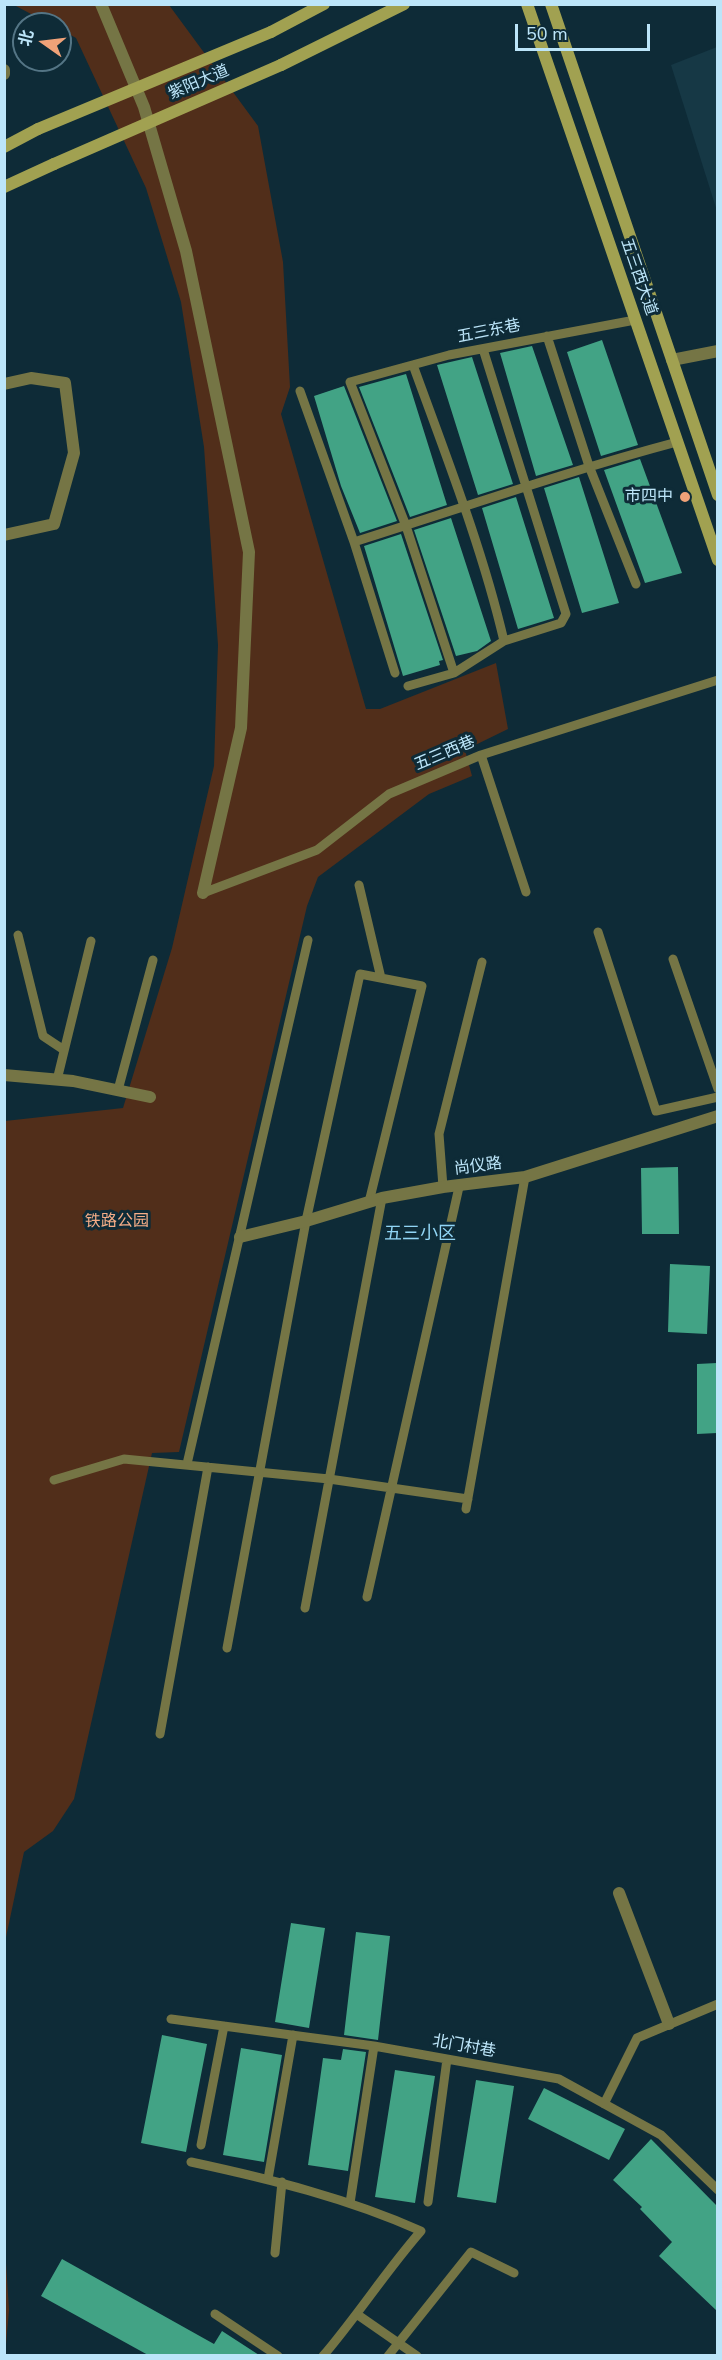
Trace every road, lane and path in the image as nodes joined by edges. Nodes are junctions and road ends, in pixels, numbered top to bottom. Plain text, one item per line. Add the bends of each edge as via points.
1 (101, 4) edge
2 (324, 4) edge
3 (404, 4) edge
4 (527, 4) edge
5 (551, 4) edge
6 (4, 147) edge
7 (4, 187) edge
8 (635, 321) junction
9 (547, 336) junction
10 (483, 349) junction
11 (717, 351) edge
12 (672, 360) junction
13 (413, 365) junction
14 (4, 384) edge
15 (300, 391) dead end
16 (677, 442) junction
17 (589, 466) junction
18 (527, 486) junction
19 (717, 495) edge
20 (465, 508) junction
21 (406, 526) junction
22 (4, 535) edge
23 (354, 542) junction
24 (717, 560) edge
25 (636, 584) dead end
26 (504, 641) junction
27 (454, 673) junction
28 (395, 674) dead end
29 (717, 680) edge
30 (408, 686) dead end
31 (482, 754) junction
32 (359, 885) dead end
33 (526, 892) dead end
34 (203, 893) joint
35 (598, 932) dead end
36 (18, 935) dead end
37 (308, 940) dead end
38 (91, 941) dead end
39 (673, 959) dead end
40 (153, 960) dead end
41 (482, 962) dead end
42 (381, 978) junction
43 (64, 1050) junction
44 (4, 1075) edge
45 (57, 1080) junction
46 (717, 1089) edge
47 (118, 1090) junction
48 (150, 1097) dead end
49 (717, 1097) edge
50 (717, 1116) edge
51 (525, 1177) junction
52 (443, 1187) junction
53 (459, 1187) junction
54 (382, 1198) junction
55 (369, 1202) junction
56 (306, 1221) junction
57 (240, 1237) junction
58 (187, 1464) junction
59 (208, 1467) junction
60 (260, 1472) junction
61 (329, 1479) junction
62 (54, 1480) dead end
63 (390, 1486) junction
64 (367, 1597) dead end
65 (305, 1608) dead end
66 (227, 1648) dead end
67 (160, 1734) dead end
68 (619, 1893) dead end
69 (717, 2004) edge
70 (171, 2019) dead end
71 (669, 2024) junction
72 (224, 2026) junction
73 (293, 2035) junction
74 (374, 2046) junction
75 (447, 2059) junction
76 (604, 2103) junction
77 (201, 2145) dead end
78 (191, 2162) dead end
79 (268, 2179) junction
80 (282, 2182) junction
81 (717, 2190) edge
82 (428, 2202) dead end
83 (350, 2203) junction
84 (275, 2253) dead end
85 (514, 2273) dead end
86 (215, 2314) dead end
87 (358, 2315) junction
88 (398, 2343) junction
89 (278, 2355) edge
90 (323, 2355) edge
91 (388, 2355) edge
92 (417, 2355) edge

1 - 34 street via 144,107 186,251 249,552 241,728
2 - 6 main road, 紫阳大道, bridge via 271,32 38,129
3 - 7 main road, 紫阳大道, bridge via 281,65
4 - 8 main road, 五三西大道
5 - 12 main road, 五三西大道
8 - 9 lane, 五三东巷
8 - 16 main road, 五三西大道
9 - 10 lane, 五三东巷
9 - 17 lane
10 - 13 lane, 五三东巷
10 - 18 lane
11 - 12 street
12 - 19 main road, 五三西大道
13 - 20 lane
13 - 21 lane, 五三东巷 via 350,382
14 - 22 street via 31,378 65,384 74,453 54,524
15 - 23 lane
16 - 17 lane
16 - 24 main road, 五三西大道
17 - 18 lane
17 - 25 lane
18 - 20 lane
18 - 26 lane via 566,614 561,623
20 - 21 lane
20 - 26 lane
21 - 23 lane
21 - 27 lane
23 - 28 lane
26 - 27 lane
27 - 30 lane
29 - 31 lane, 五三西巷
31 - 33 lane
31 - 34 lane, 五三西巷 via 389,794 317,850
32 - 42 lane
35 - 49 lane via 656,1111
36 - 43 lane via 43,1036
37 - 57 lane
38 - 43 lane
39 - 46 lane
40 - 47 lane
41 - 52 lane via 439,1134
42 - 55 lane via 422,986
42 - 56 lane via 360,974
43 - 45 lane
44 - 45 street
45 - 47 street
47 - 48 street
50 - 51 street, 尚仪路
51 - 53 street, 尚仪路
51 - 63 lane via 467,1504
52 - 53 street, 尚仪路
52 - 54 street, 尚仪路
53 - 63 lane
54 - 55 street, 尚仪路
54 - 61 lane
55 - 56 street, 尚仪路
56 - 57 street, 尚仪路
56 - 60 lane
57 - 58 lane
58 - 59 lane
58 - 62 lane via 124,1459
59 - 60 lane
59 - 67 lane
60 - 61 lane
60 - 66 lane
61 - 63 lane
61 - 65 lane
63 - 64 lane
68 - 71 street
69 - 71 lane
70 - 72 lane, 北门村巷
71 - 76 lane via 637,2038
72 - 73 lane, 北门村巷
72 - 77 lane
73 - 74 lane, 北门村巷
73 - 79 lane
74 - 75 lane, 北门村巷
74 - 83 lane
75 - 76 lane, 北门村巷 via 559,2079
75 - 82 lane
76 - 81 lane, 北门村巷 via 661,2135
78 - 79 lane
79 - 80 lane
80 - 83 lane
80 - 84 lane
83 - 87 lane via 421,2231 388,2269
85 - 88 lane via 471,2252
86 - 89 lane
87 - 88 lane
87 - 90 lane
88 - 91 lane
88 - 92 lane

